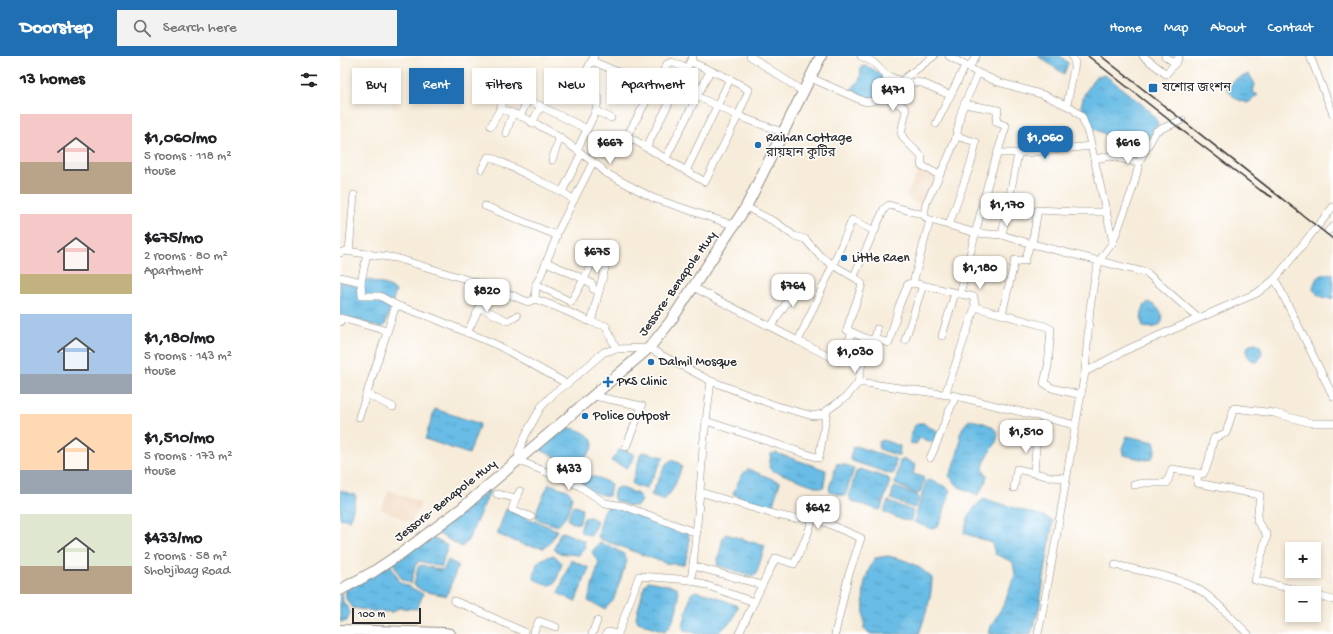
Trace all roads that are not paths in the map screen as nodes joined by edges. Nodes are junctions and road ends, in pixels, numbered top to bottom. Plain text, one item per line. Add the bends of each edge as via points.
1 (750, 56) edge
2 (815, 56) edge
3 (821, 56) edge
4 (861, 56) edge
5 (934, 56) edge
6 (949, 56) edge
7 (976, 56) edge
8 (1072, 56) edge
9 (1165, 56) edge
10 (1178, 56) edge
11 (1310, 56) edge
12 (1147, 57) edge
13 (593, 58) edge
14 (690, 62) edge
15 (964, 63) edge
16 (1175, 63) junction
17 (588, 68) edge
18 (613, 68) edge
19 (665, 68) edge
20 (710, 71) junction
21 (978, 73) junction
22 (886, 75) junction
23 (811, 78) junction
24 (730, 79) junction
25 (901, 81) junction
26 (799, 89) junction
27 (950, 95) junction
28 (698, 96) joint
29 (877, 100) junction
30 (502, 104) edge
31 (525, 104) edge
32 (536, 104) edge
33 (598, 104) edge
34 (645, 104) edge
35 (668, 104) edge
36 (694, 104) edge
37 (964, 104) junction
38 (1067, 105) junction
39 (541, 106) junction
40 (717, 106) junction
41 (500, 109) junction
42 (596, 111) junction
43 (516, 114) junction
44 (1333, 114) edge
45 (738, 116) junction
46 (611, 118) dead end
47 (1182, 120) dead end
48 (532, 123) junction
49 (936, 124) dead end
50 (491, 126) dead end
51 (587, 129) junction
52 (778, 131) junction
53 (506, 133) dead end
54 (956, 136) junction
55 (560, 137) junction
56 (1091, 146) junction
57 (646, 148) junction
58 (579, 152) junction
59 (998, 153) junction
60 (1018, 154) junction
61 (666, 158) junction
62 (1094, 159) junction
63 (552, 160) dead end
64 (593, 162) junction
65 (1139, 163) junction
66 (482, 169) dead end
67 (686, 171) junction
68 (939, 175) junction
69 (562, 192) junction
70 (354, 195) dead end
71 (574, 200) junction
72 (485, 206) dead end
73 (746, 207) junction
74 (1333, 207) edge
75 (1107, 212) junction
76 (927, 218) junction
77 (730, 224) junction
78 (949, 226) junction
79 (875, 231) junction
80 (976, 233) junction
81 (1002, 235) junction
82 (557, 236) dead end
83 (1113, 242) junction
84 (1031, 244) junction
85 (349, 252) junction
86 (340, 253) edge
87 (367, 254) junction
88 (593, 261) dead end
89 (1099, 261) junction
90 (546, 262) junction
91 (832, 265) junction
92 (605, 268) dead end
93 (854, 276) junction
94 (340, 277) edge
95 (584, 280) junction
96 (800, 280) dead end
97 (1275, 280) junction
98 (361, 282) junction
99 (913, 283) junction
100 (536, 284) junction
101 (923, 285) junction
102 (490, 286) junction
103 (694, 287) junction
104 (599, 291) junction
105 (957, 293) junction
106 (536, 299) junction
107 (396, 305) junction
108 (479, 307) junction
109 (975, 307) junction
110 (1002, 314) junction
111 (517, 316) dead end
112 (1198, 318) junction
113 (340, 322) edge
114 (591, 322) junction
115 (771, 327) junction
116 (877, 329) dead end
117 (387, 331) junction
118 (468, 333) junction
119 (852, 333) junction
120 (942, 336) dead end
121 (867, 339) junction
122 (905, 340) dead end
123 (798, 341) junction
124 (645, 348) junction
125 (616, 349) junction
126 (865, 350) junction
127 (1085, 372) junction
128 (562, 381) dead end
129 (712, 381) junction
130 (858, 383) junction
131 (366, 394) junction
132 (946, 395) junction
133 (1081, 395) junction
134 (594, 396) junction
135 (956, 396) junction
136 (1333, 396) edge
137 (393, 407) dead end
138 (827, 411) junction
139 (359, 416) dead end
140 (706, 421) junction
141 (1333, 423) edge
142 (1075, 425) junction
143 (1037, 436) dead end
144 (626, 447) dead end
145 (518, 456) junction
146 (930, 458) dead end
147 (1034, 473) junction
148 (1198, 473) junction
149 (1066, 478) junction
150 (1134, 485) dead end
151 (1014, 488) dead end
152 (520, 491) dead end
153 (700, 492) junction
154 (496, 494) dead end
155 (516, 498) junction
156 (531, 517) dead end
157 (813, 517) junction
158 (696, 533) junction
159 (1115, 565) dead end
160 (693, 566) junction
161 (691, 580) junction
162 (340, 584) edge
163 (762, 585) junction
164 (1285, 587) edge
165 (340, 590) edge
166 (1321, 597) edge
167 (1333, 600) edge
168 (454, 601) dead end
169 (754, 602) junction
170 (597, 621) dead end
171 (556, 627) dead end
172 (340, 630) edge
173 (364, 632) edge
174 (525, 633) edge
175 (450, 634) edge
176 (533, 634) edge
177 (592, 634) edge
178 (606, 634) edge
179 (617, 634) edge
180 (739, 634) edge
181 (835, 634) edge
182 (1038, 634) edge
183 (1248, 634) edge

1 - 26 street
2 - 26 highway, Jessore- Benapole Hwy
3 - 23 highway, Jessore- Benapole Hwy
4 - 22 street via 873,62
5 - 25 street
6 - 15 street
7 - 15 street
8 - 38 street via 1075,63
9 - 16 street
10 - 16 street
11 - 44 street
12 - 16 street via 1166,74
13 - 17 street
13 - 18 street
14 - 19 street via 669,62
14 - 20 street
15 - 21 street
15 - 27 street
20 - 24 street
20 - 28 street
21 - 37 street
21 - 38 street
22 - 25 street
22 - 29 street via 885,93
23 - 29 street via 868,103
23 - 73 highway, Jessore- Benapole Hwy
24 - 40 street
24 - 45 street via 749,90
25 - 27 street via 922,83
26 - 52 highway, Jessore- Benapole Hwy
27 - 49 street
28 - 40 street
29 - 68 street via 884,98 905,108 901,133 904,140 922,157 921,165
30 - 41 street
31 - 43 street
32 - 39 street
33 - 42 street
34 - 57 street via 628,136
35 - 57 street
36 - 61 street
37 - 54 street
37 - 59 street via 998,110 996,122 1006,126
38 - 56 street via 1082,117
39 - 48 street
39 - 51 street
40 - 45 street
40 - 67 street
41 - 43 street
41 - 50 street
42 - 46 street
42 - 51 street
43 - 48 street
43 - 53 street
45 - 52 street
45 - 67 street via 705,182
47 - 65 street via 1156,131
48 - 55 street
51 - 58 street
52 - 77 highway, Jessore- Benapole Hwy
54 - 68 street
54 - 78 street via 976,142
55 - 58 street
55 - 63 street
56 - 60 street
56 - 62 street
57 - 61 street
58 - 64 street
58 - 69 street
59 - 60 street
59 - 80 street
60 - 81 street
61 - 67 street
62 - 65 street via 1111,156
62 - 75 street
64 - 71 street
64 - 77 street via 604,172 654,198
65 - 83 street via 1133,188
66 - 69 street via 488,157 491,157
68 - 76 street via 926,203
69 - 71 street
70 - 85 street
71 - 72 street via 556,235
73 - 91 street via 777,223 794,236 805,238 820,256
73 - 103 highway, Jessore- Benapole Hwy
74 - 97 street
75 - 83 street
75 - 84 street via 1038,210
76 - 78 street
76 - 79 street via 889,205 884,209
76 - 99 street
77 - 124 highway, Jessore- Benapole Hwy
78 - 80 street
79 - 91 street via 852,220
79 - 93 street
80 - 81 street
80 - 105 street
81 - 84 street
82 - 90 street
83 - 89 street
84 - 89 street
84 - 110 street via 1025,261 1015,260
85 - 86 street
85 - 87 street
87 - 98 street
87 - 102 street via 396,258
88 - 95 street
89 - 112 street via 1147,273
89 - 127 street via 1090,308
90 - 95 street
90 - 100 street
91 - 93 street
91 - 123 street
92 - 104 street
93 - 119 street via 865,285 853,309 847,330
94 - 98 street
95 - 100 street via 570,302
95 - 104 street
96 - 115 street
97 - 112 street via 1257,293
97 - 136 street
98 - 107 street via 362,296 380,296
99 - 101 street
99 - 121 street via 908,284 898,306 890,343
100 - 106 street
101 - 105 street
101 - 122 street
102 - 106 street via 528,302
102 - 108 street
103 - 115 street
103 - 124 highway, Jessore- Benapole Hwy via 670,322
104 - 114 street
105 - 109 street via 974,297
105 - 120 street
106 - 114 street
107 - 117 street
107 - 118 street
108 - 111 street via 508,321
108 - 118 street
109 - 110 street
109 - 132 street
110 - 133 street via 1051,329 1044,383 1052,388
112 - 127 street via 1126,350
113 - 117 street via 341,318
114 - 125 street via 606,326
115 - 123 street
116 - 126 street via 876,335
117 - 131 street
118 - 128 street via 497,345
119 - 121 street
119 - 123 street via 840,361
121 - 126 street
124 - 125 street
124 - 129 street
124 - 134 highway, Jessore- Benapole Hwy
124 - 145 highway, Jessore- Benapole Hwy
125 - 145 street via 604,352 541,407 526,434
126 - 130 street
127 - 133 street
129 - 138 street via 774,405 813,416
129 - 140 street
130 - 132 street
130 - 138 street
131 - 137 street
131 - 139 street
132 - 135 street
133 - 142 street
134 - 144 street via 642,406
134 - 145 highway, Jessore- Benapole Hwy
135 - 142 street
135 - 146 street
138 - 140 street via 819,458
140 - 153 street
141 - 148 street via 1310,423 1274,413 1234,408 1226,433 1214,438 1209,464 1203,474
142 - 149 street
143 - 147 street
145 - 158 street via 578,484 605,503 624,506
145 - 162 highway, Jessore- Benapole Hwy via 422,532
145 - 165 highway, Jessore- Benapole Hwy via 462,508 429,533 372,572
147 - 149 street
147 - 151 street via 1017,470
148 - 150 street via 1172,469 1166,484
148 - 164 street via 1198,483 1260,495 1257,521 1267,535 1256,580
149 - 182 street
152 - 155 street
153 - 157 street via 777,515 796,519 804,516
153 - 158 street
154 - 155 street
155 - 156 street via 512,509
157 - 163 street via 794,564 776,558
157 - 181 street via 861,538 848,577
158 - 160 street
159 - 183 street via 1173,579 1198,589
160 - 161 street
160 - 163 street
161 - 169 street
161 - 179 street via 639,576
163 - 169 street
166 - 167 street
168 - 174 street
169 - 180 street
170 - 177 street
171 - 176 street via 539,621
172 - 173 highway
173 - 175 highway
178 - 179 street

